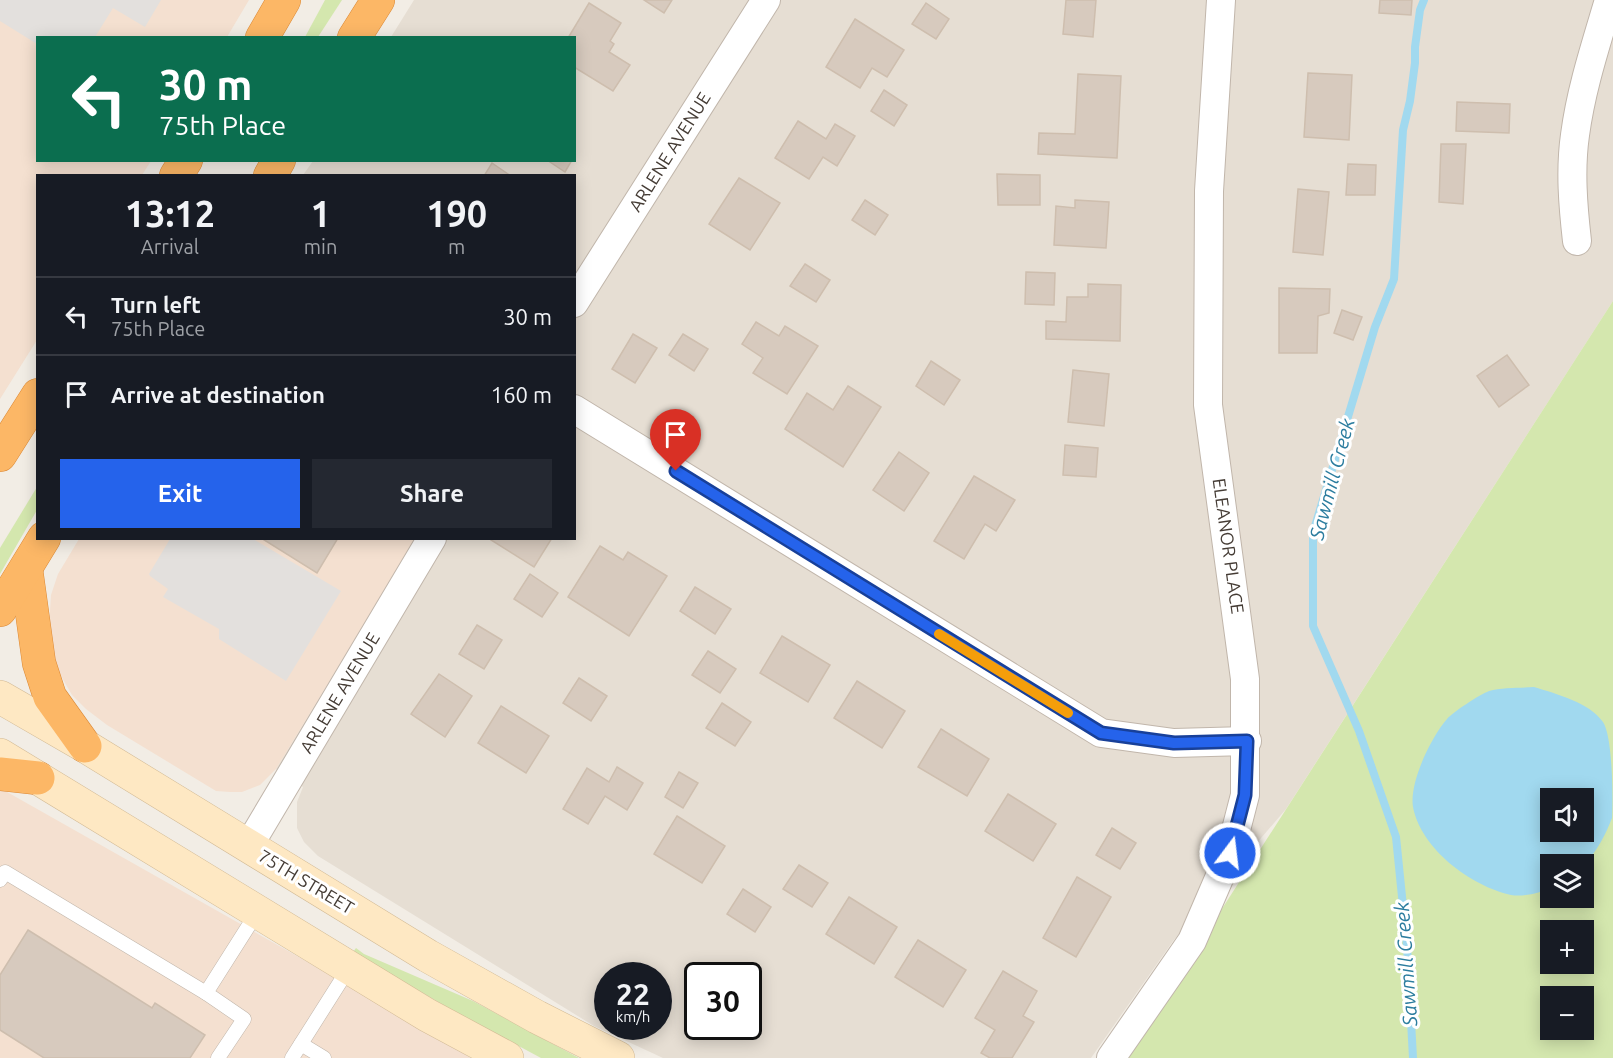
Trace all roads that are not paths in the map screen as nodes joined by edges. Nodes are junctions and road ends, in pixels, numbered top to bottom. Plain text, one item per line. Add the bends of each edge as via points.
1 (284, 0) edge
2 (378, 0) edge
3 (766, 0) edge
4 (1221, 0) edge
5 (1609, 0) edge
6 (263, 36) edge
7 (355, 36) edge
8 (1577, 241) dead end
9 (576, 300) edge
10 (36, 398) edge
11 (576, 409) edge
12 (2, 448) edge
13 (43, 540) edge
14 (431, 540) edge
15 (26, 569) junction
16 (0, 610) edge
17 (0, 697) edge
18 (1247, 741) junction
19 (85, 746) junction
20 (0, 755) edge
21 (0, 774) edge
22 (38, 778) junction
23 (248, 847) junction
24 (0, 880) edge
25 (258, 911) junction
26 (349, 968) junction
27 (206, 993) junction
28 (301, 1044) junction
29 (218, 1058) edge
30 (292, 1058) edge
31 (324, 1058) edge
32 (507, 1058) edge
33 (618, 1058) edge
34 (1111, 1058) edge

1 - 6 highway
2 - 7 highway
3 - 9 street, ARLENE AVENUE
4 - 18 street, ELEANOR PLACE via 1209,191 1209,405 1245,679
5 - 8 street via 1575,135 1572,195
10 - 12 highway
11 - 18 street via 1101,733 1174,743
13 - 15 highway
14 - 23 street, ARLENE AVENUE
15 - 16 highway
15 - 19 highway via 39,663 50,697
17 - 19 main road, 75TH STREET
18 - 34 street, ELEANOR PLACE via 1245,795 1225,864 1192,941
19 - 23 main road, 75TH STREET
20 - 22 main road
21 - 22 highway
22 - 25 main road
23 - 33 main road, 75TH STREET via 429,956
24 - 27 lane via 5,872
25 - 26 main road
25 - 27 lane
26 - 28 lane
26 - 32 main road
27 - 29 lane via 244,1019
28 - 30 lane
28 - 31 lane

